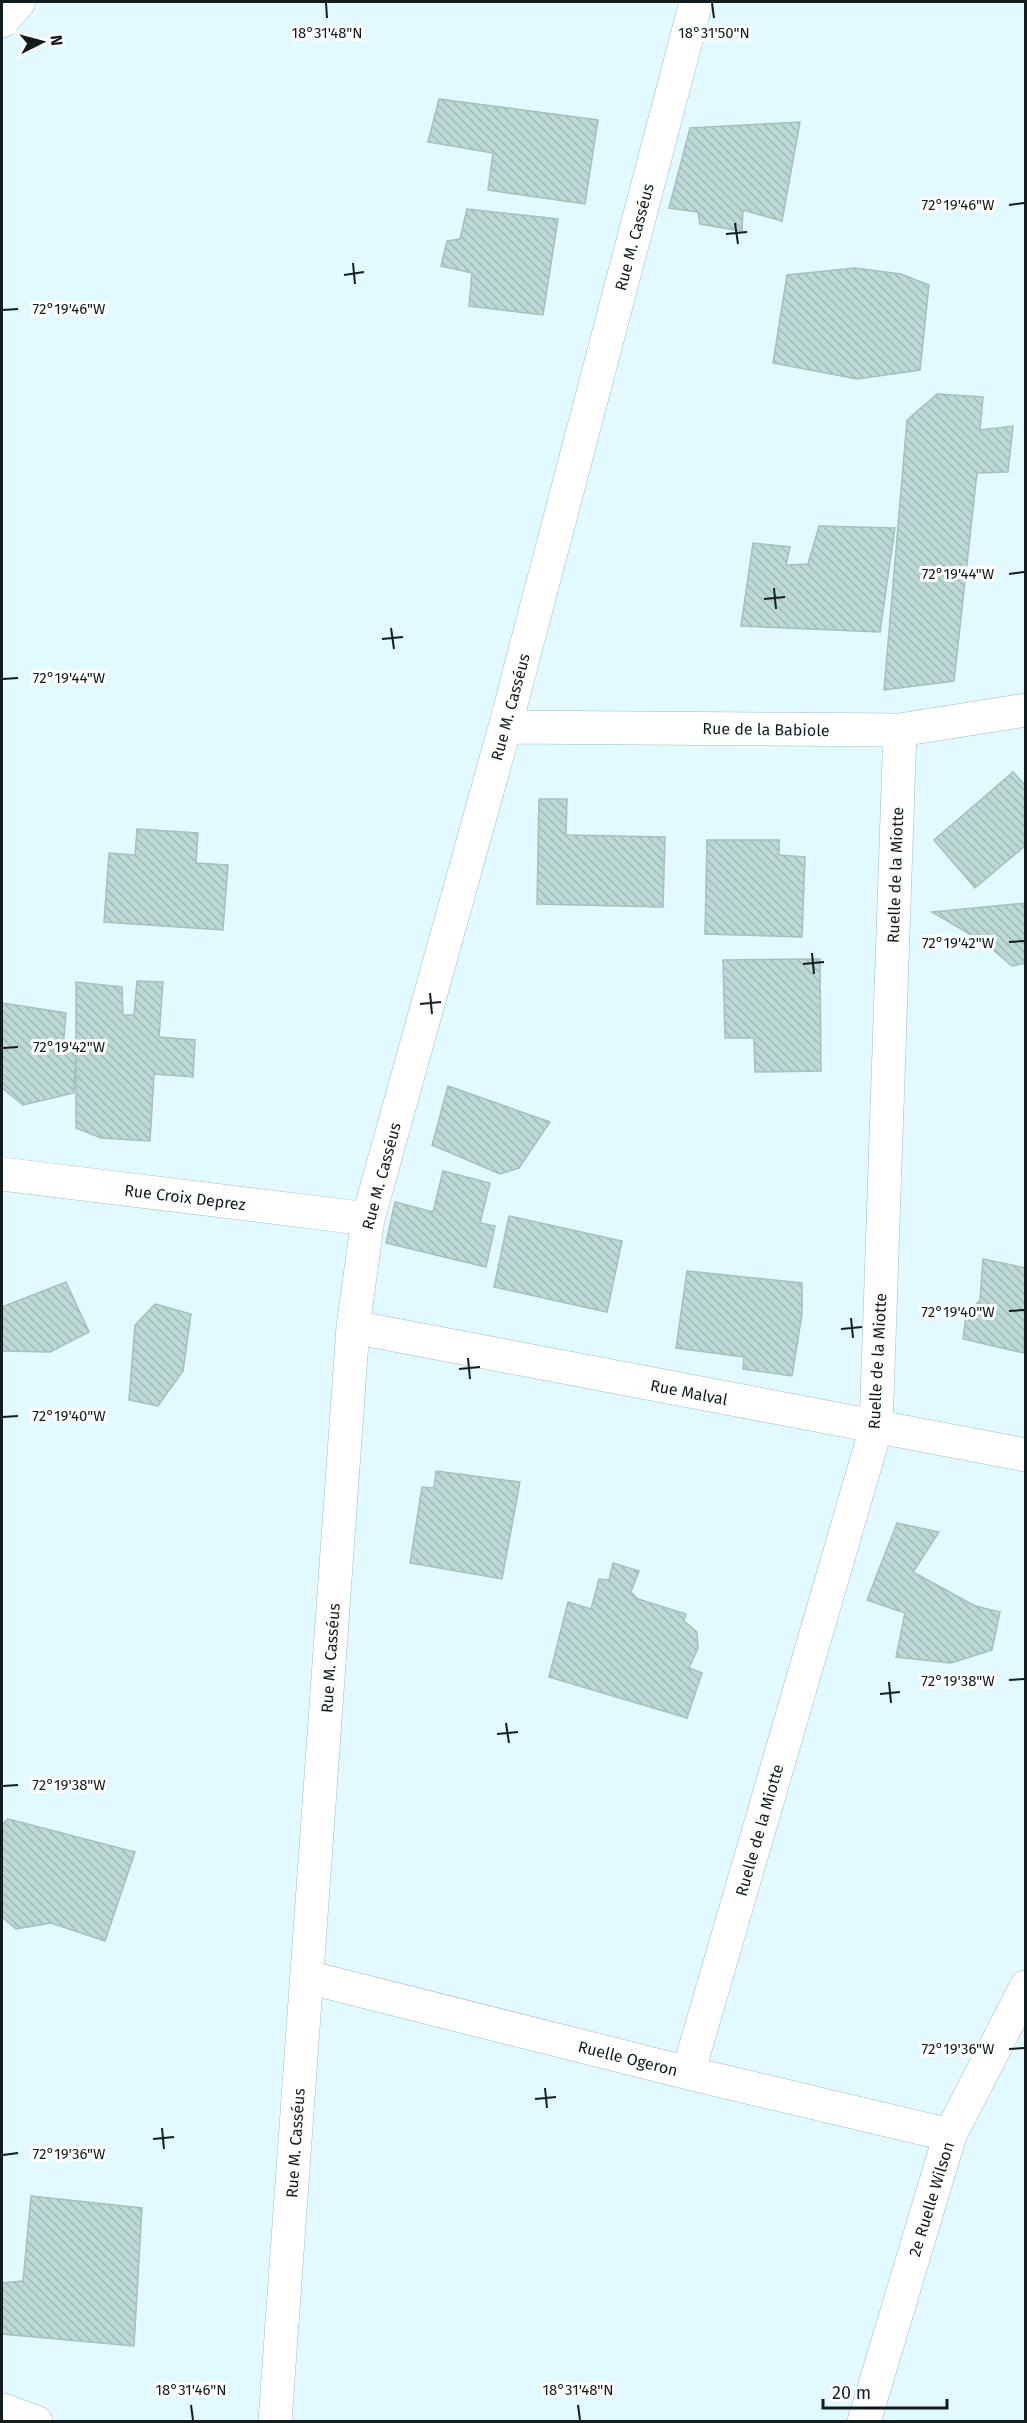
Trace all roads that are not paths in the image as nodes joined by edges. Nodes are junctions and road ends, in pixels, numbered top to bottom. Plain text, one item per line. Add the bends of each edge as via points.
1 (19, 2) edge
2 (696, 2) edge
3 (2, 21) edge
4 (1026, 710) edge
5 (505, 727) junction
6 (900, 730) junction
7 (2, 1174) edge
8 (368, 1219) junction
9 (353, 1327) junction
10 (876, 1428) junction
11 (1026, 1455) edge
12 (307, 1977) junction
13 (1026, 1987) edge
14 (688, 2073) junction
15 (950, 2135) junction
16 (3, 2410) edge
17 (36, 2421) edge
18 (275, 2421) edge
19 (864, 2421) edge

1 - 3 street
2 - 5 street, Rue M. Casséus
4 - 6 street, Rue de la Babiole
5 - 6 street, Rue de la Babiole
5 - 8 street, Rue M. Casséus
6 - 10 street, Ruelle de la Miotte
7 - 8 street, Rue Croix Deprez
8 - 9 street, Rue M. Casséus
9 - 10 street, Rue Malval
9 - 12 street, Rue M. Casséus
10 - 11 street, Rue Malval
10 - 14 street, Ruelle de la Miotte
12 - 14 street, Ruelle Ogeron
12 - 18 street, Rue M. Casséus
13 - 15 street, 2e Ruelle Wilson
14 - 15 street, Ruelle Ogeron
15 - 19 street, 2e Ruelle Wilson
16 - 17 street

